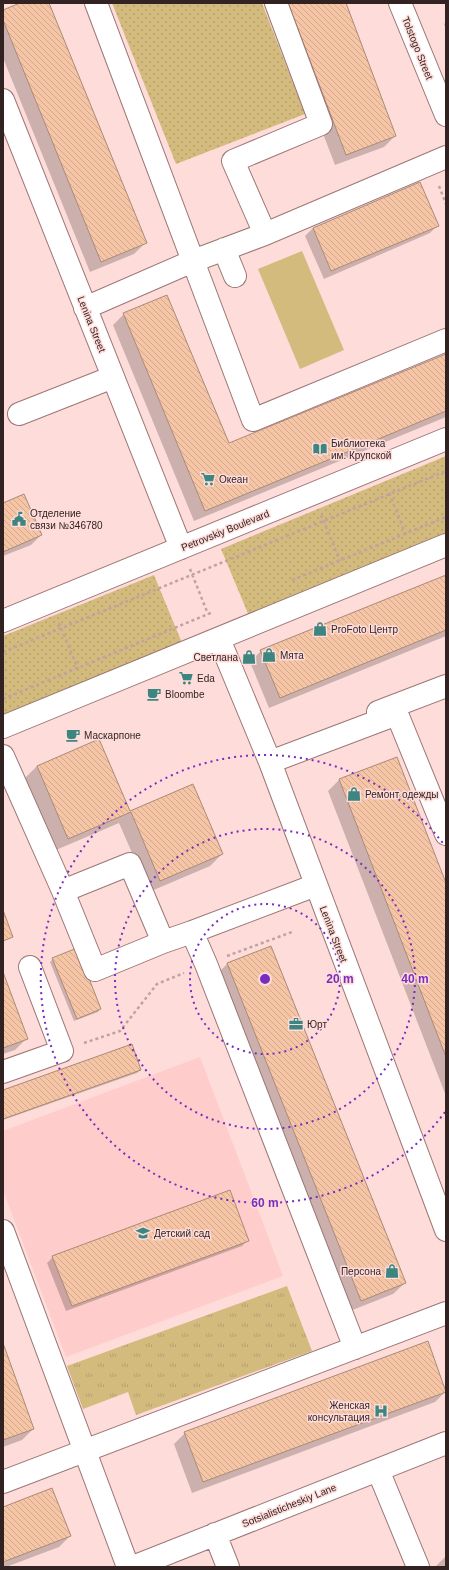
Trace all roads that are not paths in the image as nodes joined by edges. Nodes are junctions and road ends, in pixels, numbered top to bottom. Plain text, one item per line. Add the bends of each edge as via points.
1 (96, 3) edge
2 (276, 3) edge
3 (400, 3) edge
4 (3, 100) edge
5 (446, 115) edge
6 (446, 157) edge
7 (265, 234) junction
8 (224, 249) junction
9 (193, 261) junction
10 (235, 276) dead end
11 (85, 308) junction
12 (446, 340) edge
13 (113, 377) junction
14 (19, 414) dead end
15 (446, 439) edge
16 (446, 545) edge
17 (181, 548) junction
18 (3, 621) edge
19 (219, 639) junction
20 (446, 686) edge
21 (3, 727) edge
22 (3, 756) edge
23 (268, 759) junction
24 (446, 834) edge
25 (316, 885) junction
26 (63, 891) junction
27 (192, 932) junction
28 (164, 942) junction
29 (30, 967) dead end
30 (3, 1072) edge
31 (446, 1230) edge
32 (3, 1231) edge
33 (446, 1313) edge
34 (355, 1348) junction
35 (446, 1443) edge
36 (85, 1451) junction
37 (378, 1470) junction
38 (3, 1482) edge
39 (215, 1534) junction
40 (128, 1567) edge
41 (133, 1567) edge
42 (228, 1567) edge
43 (418, 1567) edge

1 - 9 street
2 - 7 street via 321,124 233,161
3 - 5 street, Tolstogo Street
4 - 11 street, Lenina Street
6 - 7 street
7 - 8 street
8 - 9 street
8 - 10 street
9 - 11 street
9 - 12 street via 253,420
11 - 13 street, Lenina Street
13 - 14 street
13 - 17 street, Lenina Street
15 - 17 street, Petrovskiy Boulevard
16 - 19 street
17 - 18 street, Petrovskiy Boulevard
19 - 21 street
19 - 23 street, Lenina Street
20 - 23 street
22 - 26 street
23 - 24 street via 397,714
23 - 25 street, Lenina Street
25 - 27 street
25 - 31 street, Lenina Street
26 - 28 street via 130,864
26 - 28 street via 95,970
27 - 28 street
27 - 34 street
29 - 30 street via 62,1051
32 - 36 street
33 - 34 street
34 - 36 street
35 - 37 street, Sotsialisticheskiy Lane
36 - 38 street
36 - 40 street
37 - 39 street, Sotsialisticheskiy Lane
37 - 43 street
39 - 41 street, Sotsialisticheskiy Lane
39 - 42 street

